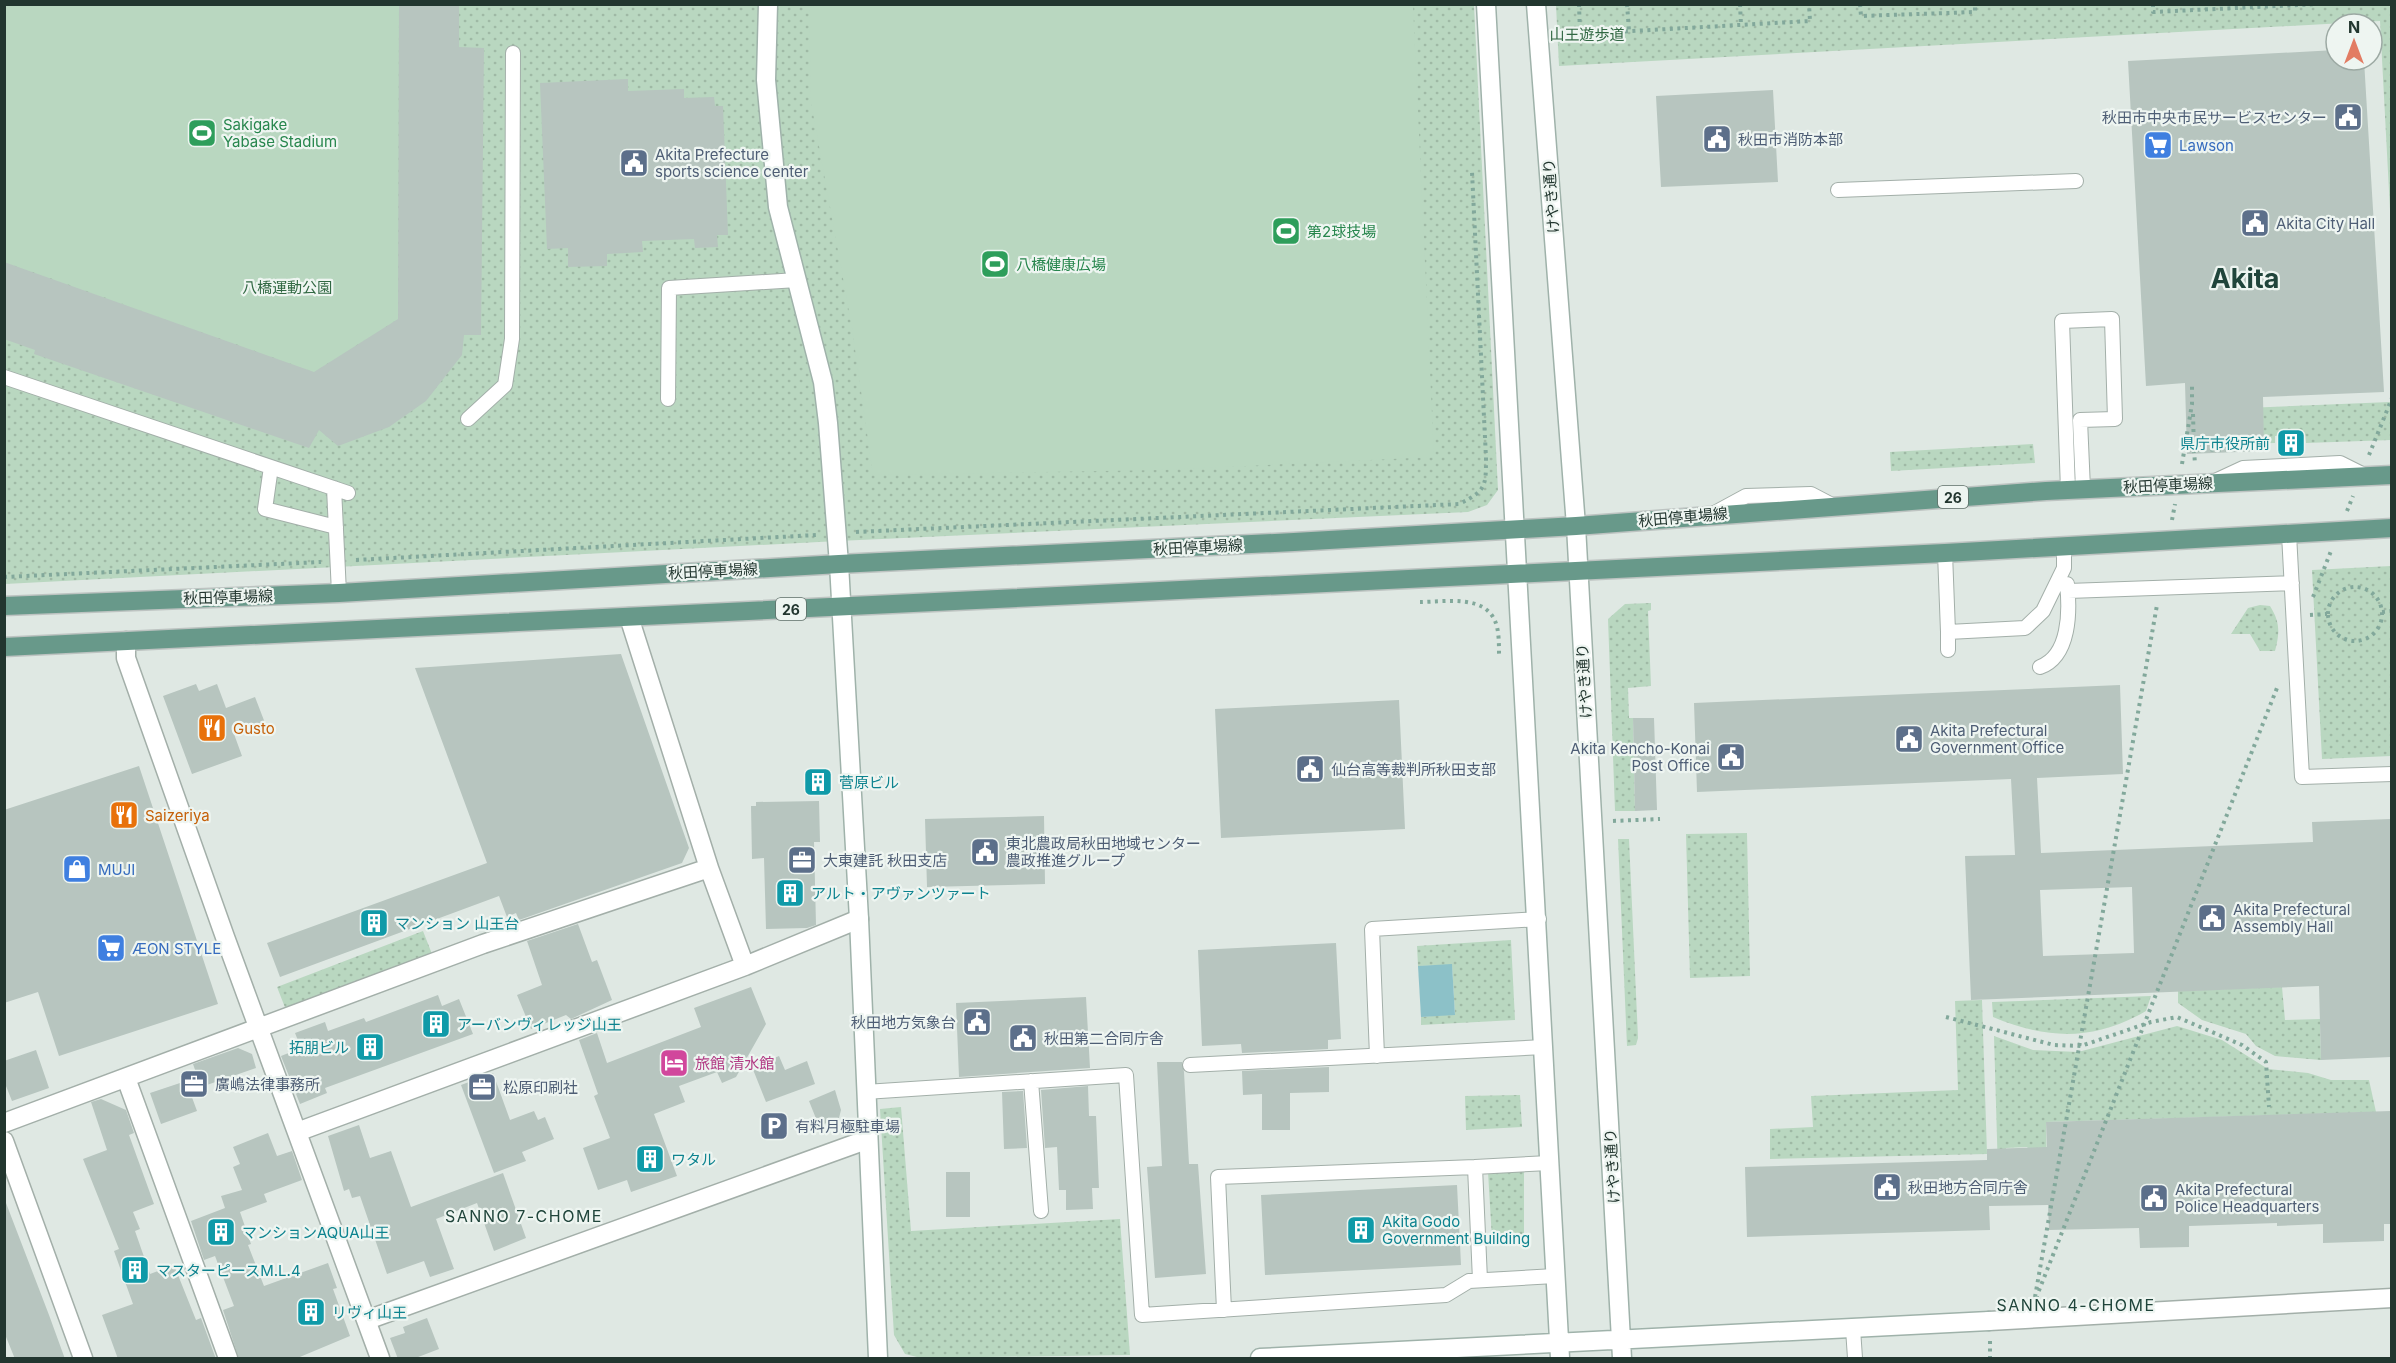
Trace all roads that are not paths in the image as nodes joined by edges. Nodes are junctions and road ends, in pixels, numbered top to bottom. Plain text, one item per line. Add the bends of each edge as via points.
1 (768, 4) edge
2 (1486, 4) edge
3 (1536, 4) edge
4 (513, 53) dead end
5 (2076, 181) dead end
6 (1838, 190) dead end
7 (797, 280) junction
8 (4, 377) edge
9 (668, 399) dead end
10 (468, 419) dead end
11 (271, 467) junction
12 (2391, 475) edge
13 (334, 488) junction
14 (2075, 489) junction
15 (348, 493) dead end
16 (1576, 526) junction
17 (336, 527) junction
18 (2391, 528) edge
19 (1515, 530) junction
20 (2289, 534) junction
21 (2064, 547) junction
22 (1945, 554) junction
23 (839, 564) junction
24 (2064, 568) junction
25 (1578, 571) junction
26 (1516, 574) junction
27 (2292, 583) junction
28 (2068, 591) junction
29 (339, 593) junction
30 (4, 606) edge
31 (841, 607) junction
32 (629, 617) junction
33 (1948, 632) junction
34 (126, 641) junction
35 (4, 646) edge
36 (1948, 650) dead end
37 (2040, 667) dead end
38 (2391, 774) edge
39 (709, 868) junction
40 (859, 919) junction
41 (1539, 919) junction
42 (745, 966) junction
43 (258, 1029) junction
44 (1544, 1047) junction
45 (1377, 1056) junction
46 (1190, 1065) dead end
47 (126, 1078) junction
48 (1031, 1081) junction
49 (865, 1092) junction
50 (4, 1123) edge
51 (297, 1132) junction
52 (866, 1140) junction
53 (4, 1141) edge
54 (1549, 1163) junction
55 (1475, 1167) junction
56 (1041, 1211) dead end
57 (1555, 1276) junction
58 (1480, 1280) junction
59 (2391, 1298) edge
60 (1224, 1310) junction
61 (368, 1320) junction
62 (1853, 1329) junction
63 (1560, 1350) edge
64 (1622, 1350) edge
65 (82, 1359) edge
66 (228, 1359) edge
67 (380, 1359) edge
68 (878, 1359) edge
69 (1260, 1359) edge
70 (1855, 1359) edge

1 - 7 street via 766,80 778,207
2 - 19 street
3 - 16 street, けやき通り
4 - 10 lane via 512,339 505,385
5 - 6 lane
7 - 9 lane via 669,288
7 - 23 street via 823,382
8 - 11 lane
11 - 13 lane
11 - 17 lane via 265,509
12 - 14 main road, 秋田停車場線 / 26
13 - 15 lane
13 - 17 lane
14 - 14 lane via 2062,321 2112,319 2115,419 2080,420
14 - 16 main road, 秋田停車場線 / 26
16 - 19 main road, 秋田停車場線 / 26
16 - 25 street, けやき通り
17 - 29 lane
18 - 20 main road, 26
19 - 23 main road, 秋田停車場線 / 26
19 - 26 street
20 - 21 main road, 26
20 - 27 lane
21 - 22 main road, 26
21 - 24 lane
22 - 25 main road, 26
22 - 33 lane
23 - 29 main road, 秋田停車場線 / 26
23 - 31 street
24 - 28 lane
24 - 33 lane via 2043,611 2025,628
25 - 26 main road, 26
25 - 64 street, けやき通り
26 - 31 main road, 26
26 - 41 street
27 - 28 lane
27 - 38 lane via 2302,777
28 - 37 lane via 2066,630 2057,655
29 - 30 main road, 秋田停車場線 / 26
31 - 32 main road, 26
31 - 40 street
32 - 34 main road, 26
32 - 39 street
33 - 36 lane
34 - 35 main road, 26
34 - 43 street via 126,658
39 - 42 street
39 - 43 street via 483,944
40 - 42 street
40 - 49 street
41 - 44 street
41 - 45 lane via 1372,929
42 - 51 street
43 - 47 street
43 - 51 street
44 - 45 lane
44 - 54 street
45 - 46 lane
47 - 50 street
47 - 66 street
48 - 49 lane
48 - 56 lane
48 - 60 lane via 1126,1075 1142,1315
49 - 52 street
51 - 61 street
52 - 61 street
52 - 68 street
53 - 65 street
54 - 55 lane
54 - 57 street
55 - 58 lane
55 - 60 lane via 1218,1177
57 - 58 lane
57 - 63 street
58 - 60 lane via 1469,1281 1446,1295
59 - 62 street
61 - 67 street
62 - 64 street
62 - 70 lane
63 - 64 street
63 - 69 street

